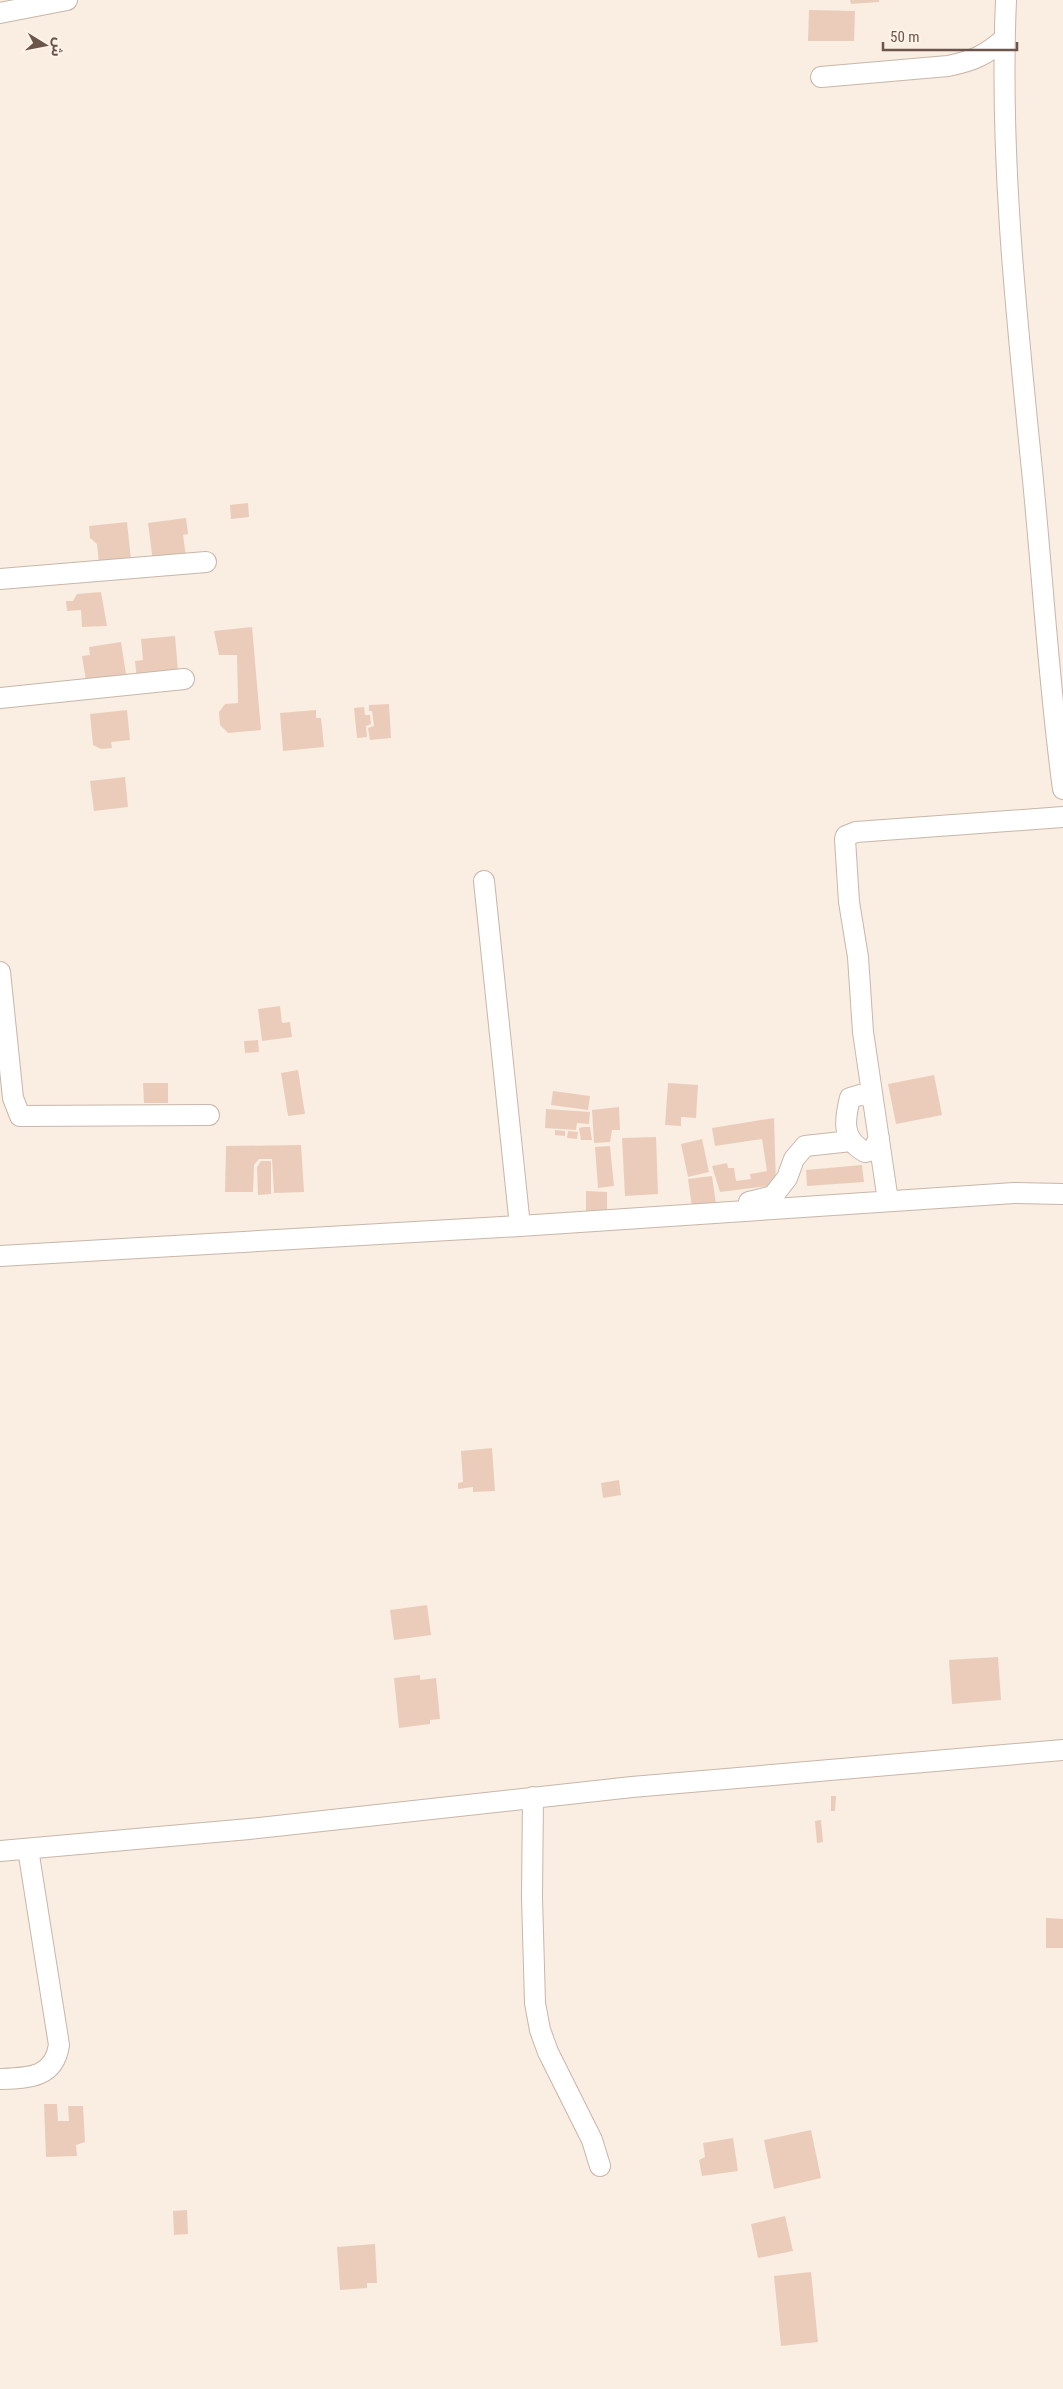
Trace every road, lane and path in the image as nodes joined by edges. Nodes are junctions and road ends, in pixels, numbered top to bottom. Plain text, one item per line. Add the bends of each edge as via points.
1 (67, 0) edge
2 (1006, 0) edge
3 (0, 13) edge
4 (1004, 39) junction
5 (821, 78) dead end
6 (206, 562) dead end
7 (0, 579) edge
8 (184, 679) dead end
9 (0, 698) edge
10 (1063, 789) edge
11 (1063, 817) edge
12 (484, 882) dead end
13 (0, 972) edge
14 (872, 1096) junction
15 (209, 1115) dead end
16 (879, 1138) junction
17 (850, 1141) junction
18 (1063, 1194) edge
19 (888, 1201) junction
20 (728, 1212) junction
21 (520, 1226) junction
22 (0, 1256) edge
23 (1063, 1750) edge
24 (533, 1797) junction
25 (28, 1848) junction
26 (0, 1851) edge
27 (0, 2078) edge
28 (600, 2166) dead end

1 - 3 street
2 - 4 street
4 - 5 street via 987,54 967,62
4 - 10 street via 1010,256 1051,698
6 - 7 street
8 - 9 street
11 - 14 street via 856,832 846,836 849,902
12 - 21 street
13 - 15 street via 13,1098 20,1116
14 - 16 street
14 - 17 street via 850,1098 846,1114
16 - 17 street via 873,1150 865,1152
16 - 19 street
17 - 20 street via 805,1146 794,1159 788,1178 773,1196
18 - 19 street via 1014,1193
19 - 20 street
20 - 21 street
21 - 22 street
23 - 24 street
24 - 25 street via 250,1829
24 - 28 street via 534,2003 548,2052 592,2140
25 - 26 street
25 - 27 street via 59,2045 51,2068 41,2074

